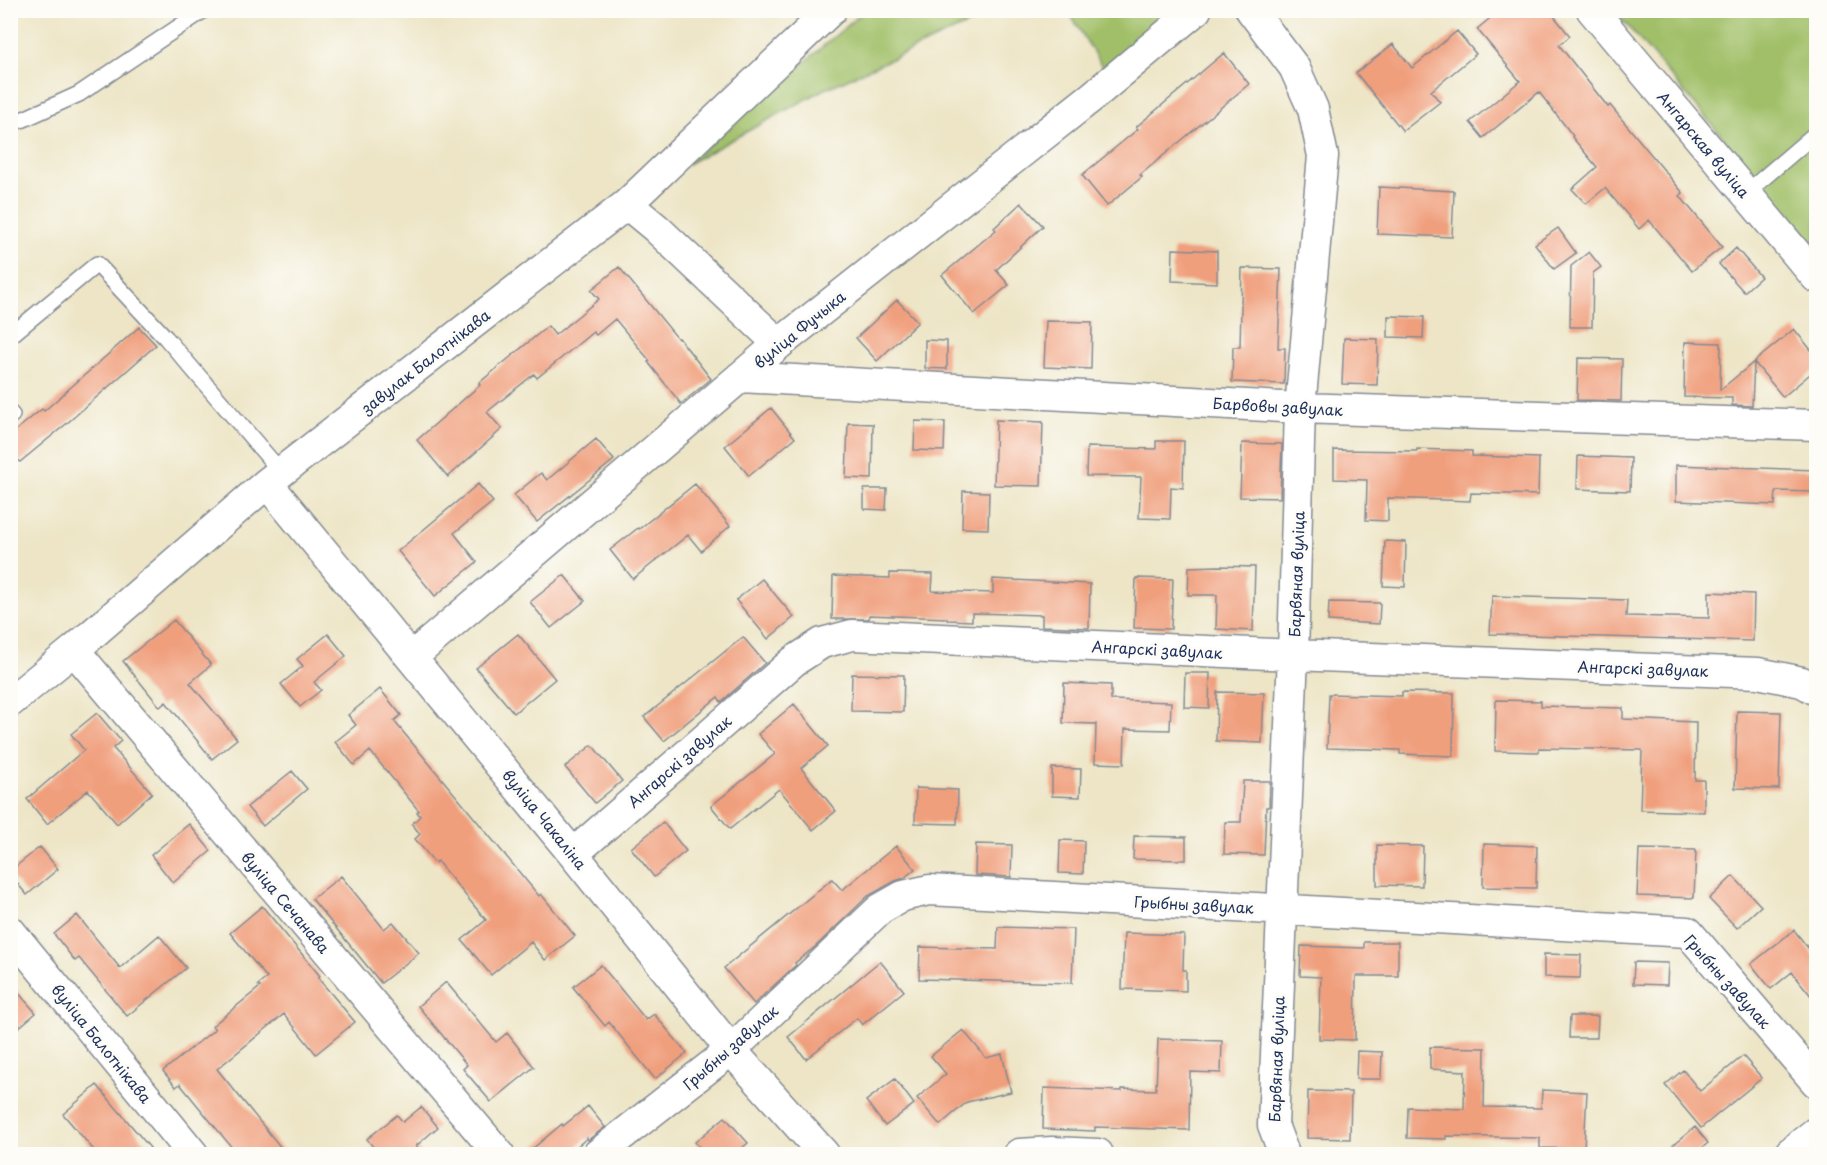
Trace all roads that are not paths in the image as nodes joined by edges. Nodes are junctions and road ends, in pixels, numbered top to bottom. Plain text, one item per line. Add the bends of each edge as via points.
1 (204, 10) edge
2 (831, 10) edge
3 (1196, 10) edge
4 (1251, 10) edge
5 (1592, 10) edge
6 (10, 123) edge
7 (1816, 133) edge
8 (1746, 193) junction
9 (627, 204) junction
10 (1816, 277) edge
11 (10, 336) edge
12 (779, 344) junction
13 (740, 377) junction
14 (1300, 408) junction
15 (1816, 425) edge
16 (274, 478) junction
17 (74, 650) junction
18 (1293, 655) junction
19 (412, 657) junction
20 (1816, 690) edge
21 (10, 702) edge
22 (573, 854) junction
23 (1282, 909) junction
24 (10, 931) edge
25 (731, 1050) junction
26 (1816, 1082) edge
27 (1816, 1134) edge
28 (193, 1155) edge
29 (499, 1155) edge
30 (598, 1155) edge
31 (824, 1155) edge
32 (1019, 1155) edge
33 (1098, 1155) edge
34 (1284, 1155) edge
35 (1791, 1155) edge

1 - 6 lane via 79,94
2 - 9 street, завулак Балотнікава
3 - 12 street, вуліца Фучыка
4 - 14 street, Барвяная вуліца via 1294,67 1313,109 1323,156
5 - 8 street, Ангарская вуліца
7 - 8 lane
8 - 10 street, Ангарская вуліца
9 - 12 street
9 - 16 street, завулак Балотнікава
11 - 16 lane via 97,264 166,338
12 - 13 street, вуліца Фучыка
13 - 14 street, Барвовы завулак
13 - 19 street, вуліца Фучыка
14 - 15 street, Барвовы завулак
14 - 18 street, Барвяная вуліца
16 - 17 street, завулак Балотнікава
16 - 19 street, вуліца Чакаліна
17 - 21 street, завулак Балотнікава
17 - 29 street, вуліца Сечанава
18 - 20 street, Ангарскі завулак via 1758,673 1803,682
18 - 22 street, Ангарскі завулак via 852,635 822,643 794,661
18 - 23 street, Барвяная вуліца
19 - 22 street, вуліца Чакаліна
22 - 25 street, вуліца Чакаліна
23 - 25 street, Грыбны завулак via 929,890 903,896 880,909
23 - 26 street, Грыбны завулак via 1688,932
23 - 34 street, Барвяная вуліца via 1273,1125
24 - 28 street, вуліца Балотнікава
25 - 30 street, Грыбны завулак
25 - 31 street, вуліца Чакаліна
27 - 35 street
32 - 33 street

